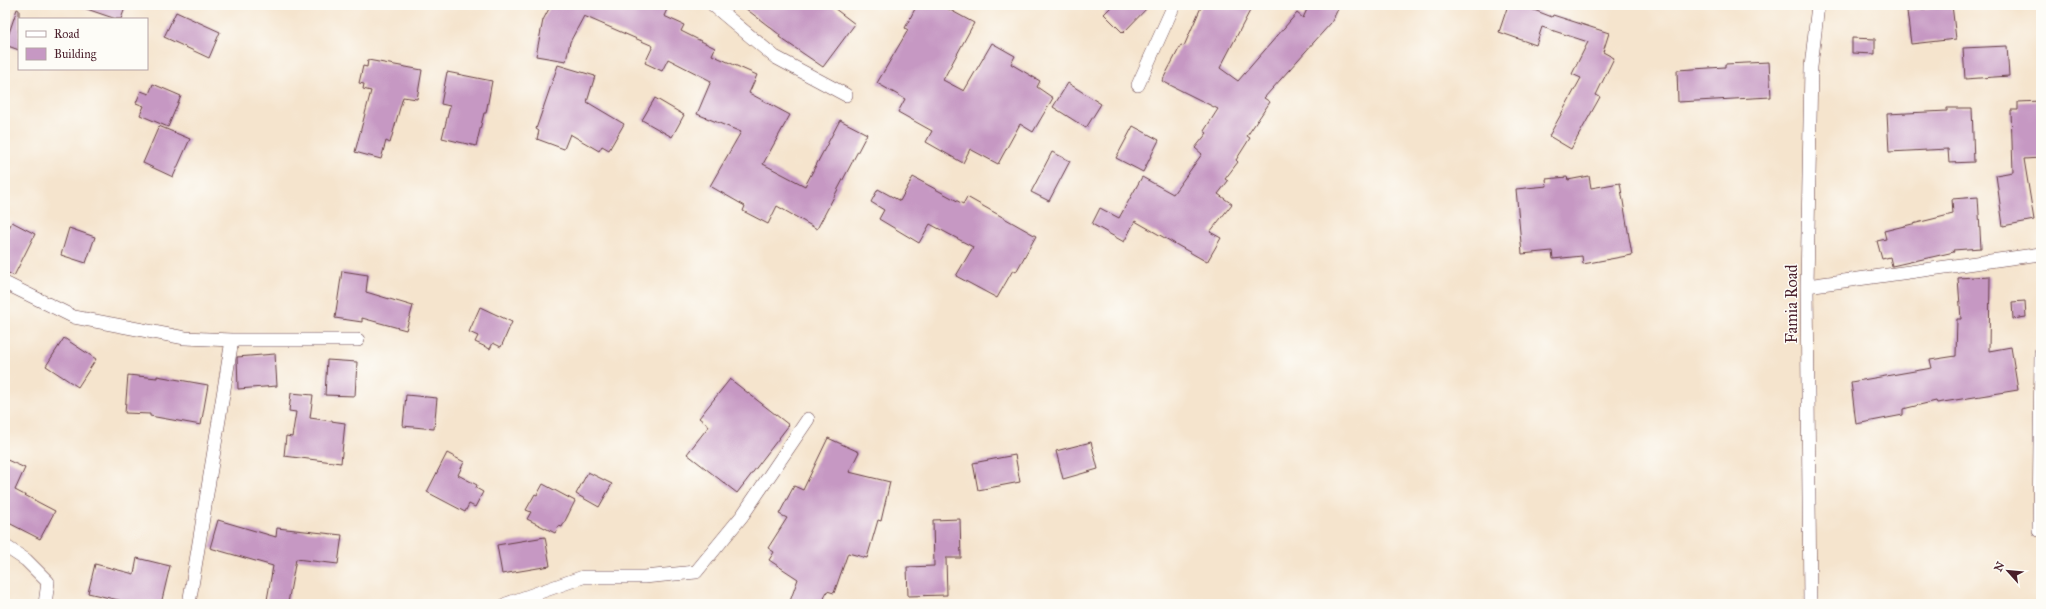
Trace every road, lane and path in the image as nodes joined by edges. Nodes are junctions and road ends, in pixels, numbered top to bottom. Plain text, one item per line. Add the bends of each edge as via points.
1 (713, 5) edge
2 (1174, 5) edge
3 (1818, 5) edge
4 (1138, 85) dead end
5 (846, 95) dead end
6 (2041, 254) edge
7 (5, 283) edge
8 (1807, 286) junction
9 (232, 340) junction
10 (358, 340) dead end
11 (2041, 352) edge
12 (808, 418) dead end
13 (2039, 530) dead end
14 (5, 546) edge
15 (45, 604) edge
16 (189, 604) edge
17 (506, 604) edge
18 (1810, 604) edge

1 - 5 street via 775,57
2 - 4 street
3 - 8 street, Famia Road via 1811,67
6 - 8 street
7 - 9 street via 74,317 184,338
8 - 18 street, Famia Road
9 - 10 street
9 - 16 street
11 - 13 street
12 - 17 street via 742,516 696,572 644,577 583,577
14 - 15 street via 26,560 48,582

